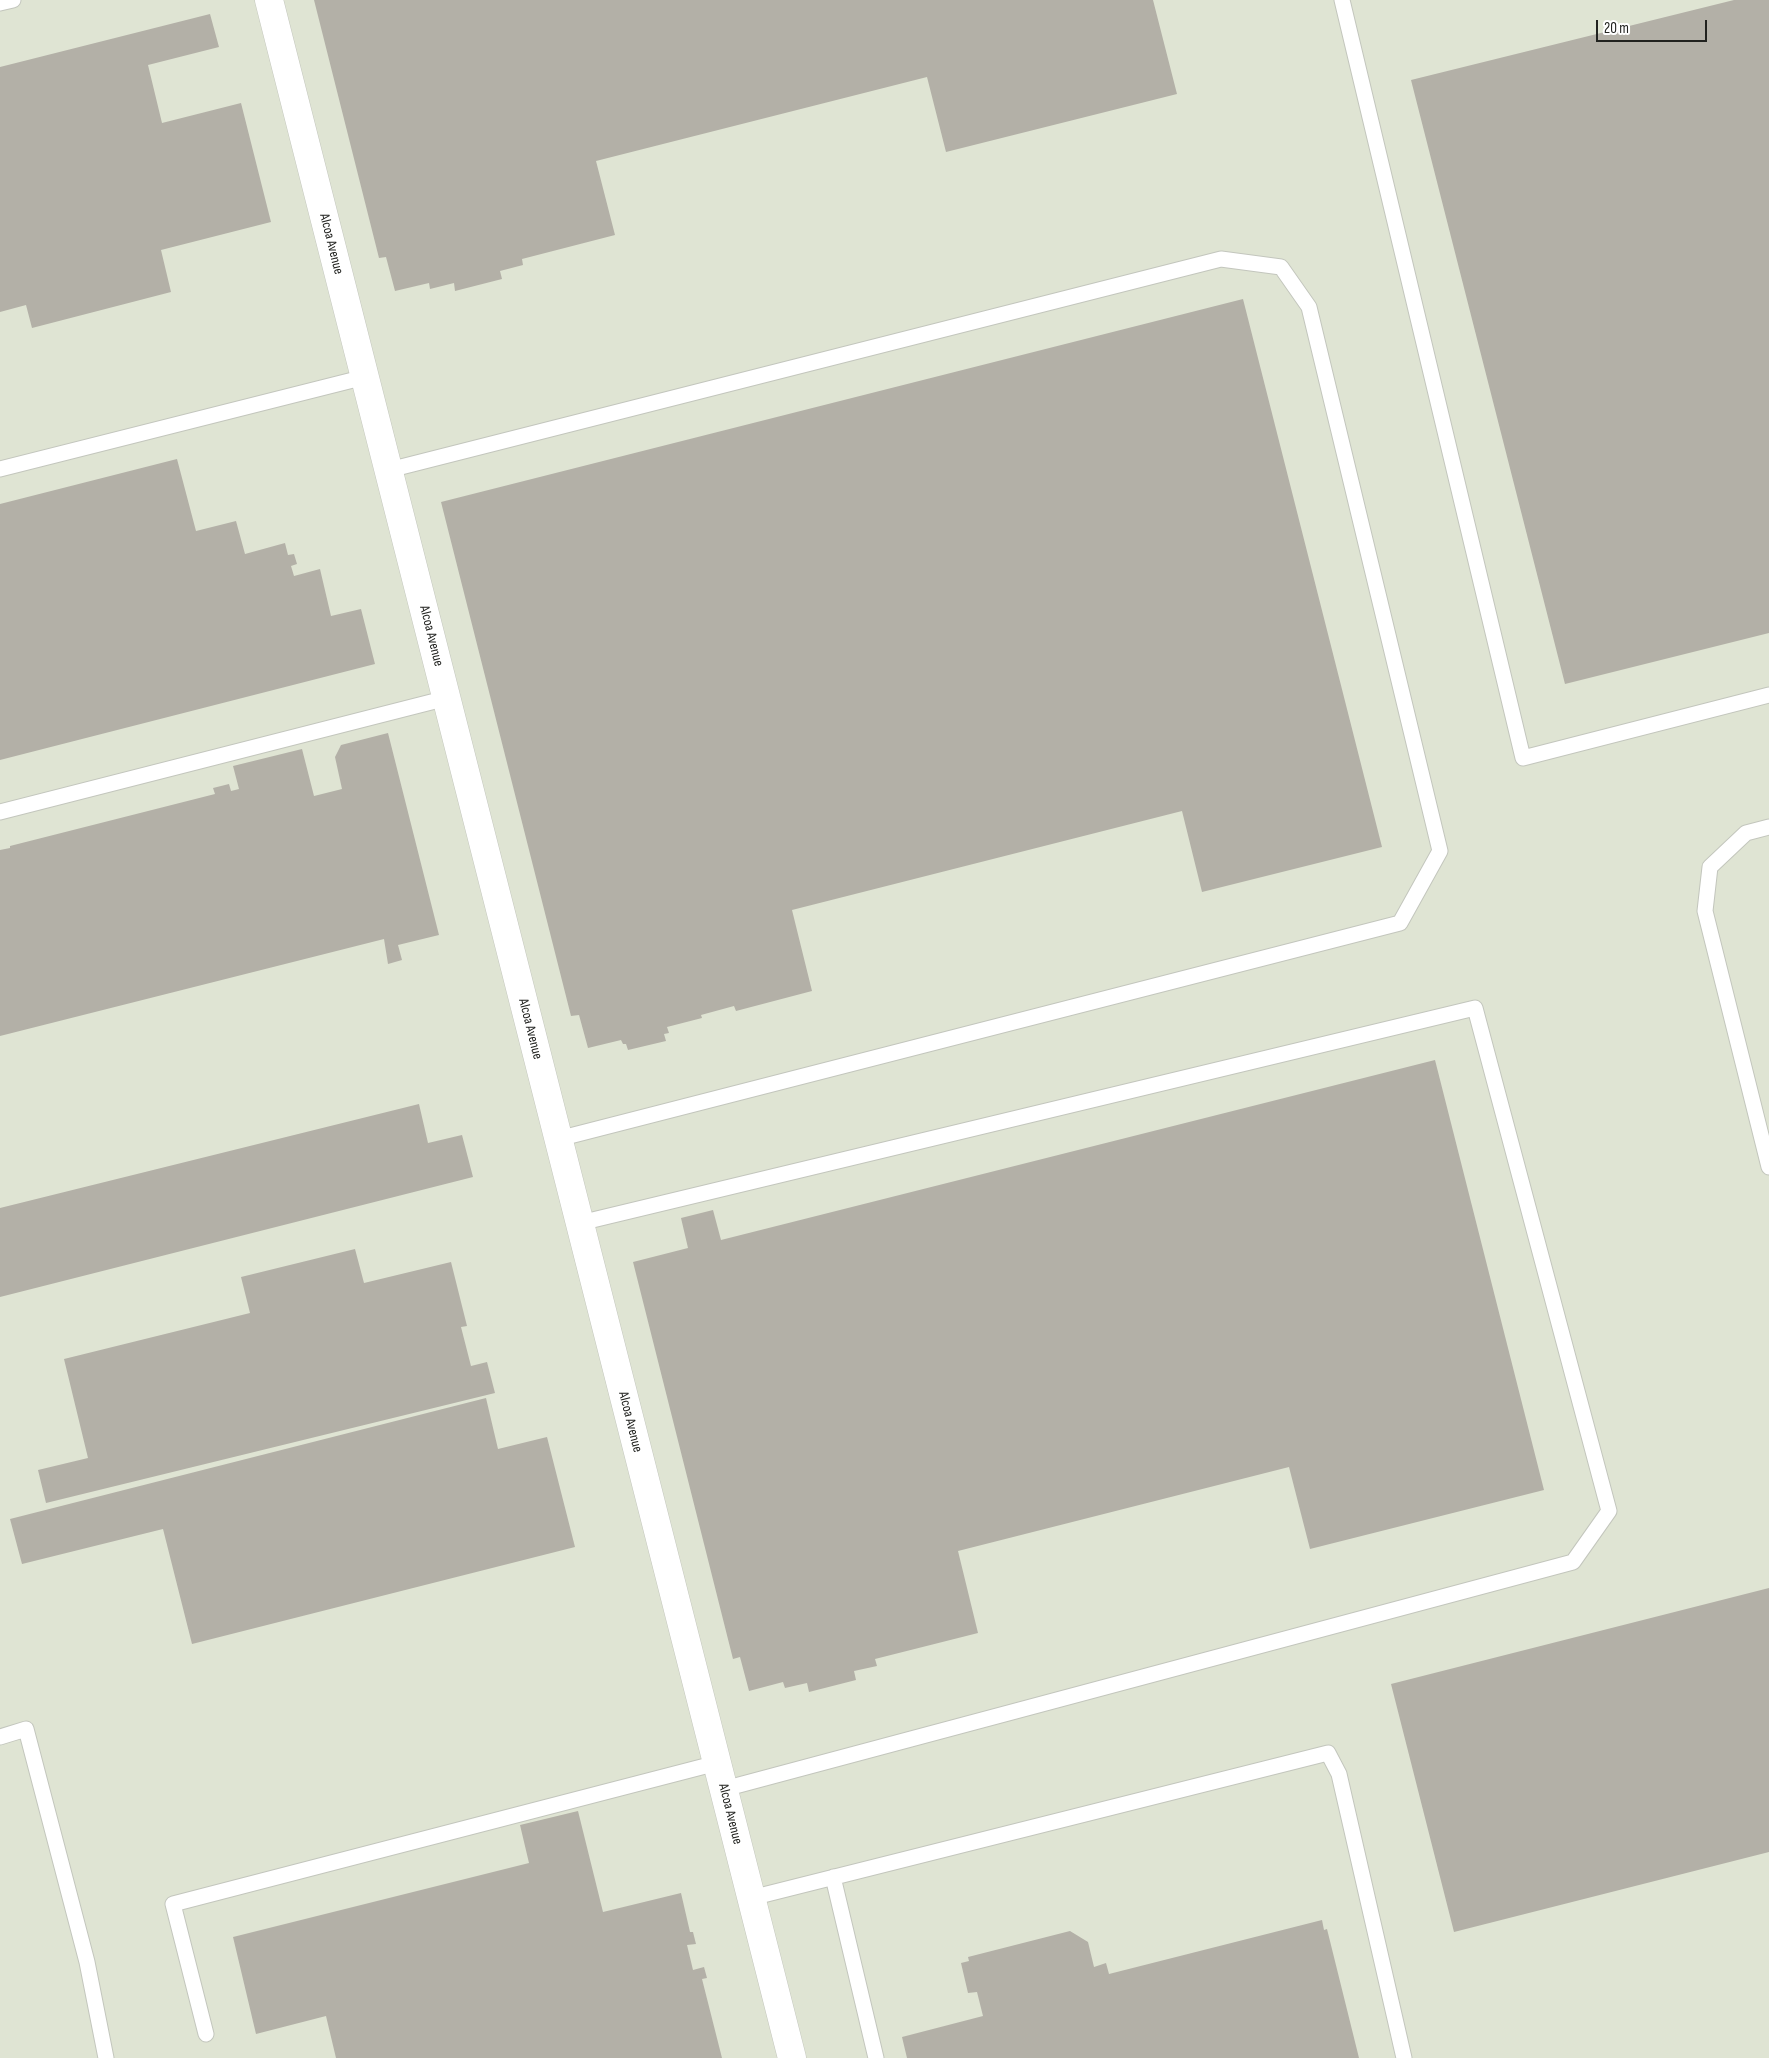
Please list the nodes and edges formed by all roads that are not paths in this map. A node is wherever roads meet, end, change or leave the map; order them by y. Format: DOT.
graph roads {
  1 [pos="13,0"];
  2 [pos="269,0"];
  3 [pos="1342,0"];
  4 [pos="0,3"];
  5 [pos="365,377"];
  6 [pos="0,470"];
  7 [pos="389,470"];
  8 [pos="1769,695"];
  9 [pos="447,698"];
  10 [pos="0,812"];
  11 [pos="1769,827"];
  12 [pos="558,1139"];
  13 [pos="1769,1167"];
  14 [pos="580,1223"];
  15 [pos="0,1737"];
  16 [pos="717,1763"];
  17 [pos="724,1789"];
  18 [pos="833,1877"];
  19 [pos="751,1898"];
  20 [pos="206,2034"];
  21 [pos="106,2058"];
  22 [pos="792,2058"];
  23 [pos="876,2058"];
  24 [pos="1404,2058"];
  1 -- 4 [label="lane"];
  2 -- 5 [label="street, Alcoa Avenue"];
  3 -- 8 [label="lane"];
  5 -- 6 [label="lane"];
  5 -- 7 [label="street, Alcoa Avenue"];
  7 -- 9 [label="street, Alcoa Avenue"];
  7 -- 12 [label="lane"];
  9 -- 10 [label="lane"];
  9 -- 12 [label="street, Alcoa Avenue"];
  11 -- 13 [label="lane"];
  12 -- 14 [label="street, Alcoa Avenue"];
  14 -- 16 [label="street, Alcoa Avenue"];
  14 -- 17 [label="lane"];
  15 -- 21 [label="lane"];
  16 -- 17 [label="street, Alcoa Avenue"];
  16 -- 20 [label="lane"];
  17 -- 19 [label="street, Alcoa Avenue"];
  18 -- 19 [label="lane"];
  18 -- 23 [label="lane"];
  18 -- 24 [label="lane"];
  19 -- 22 [label="street, Alcoa Avenue"];
}
